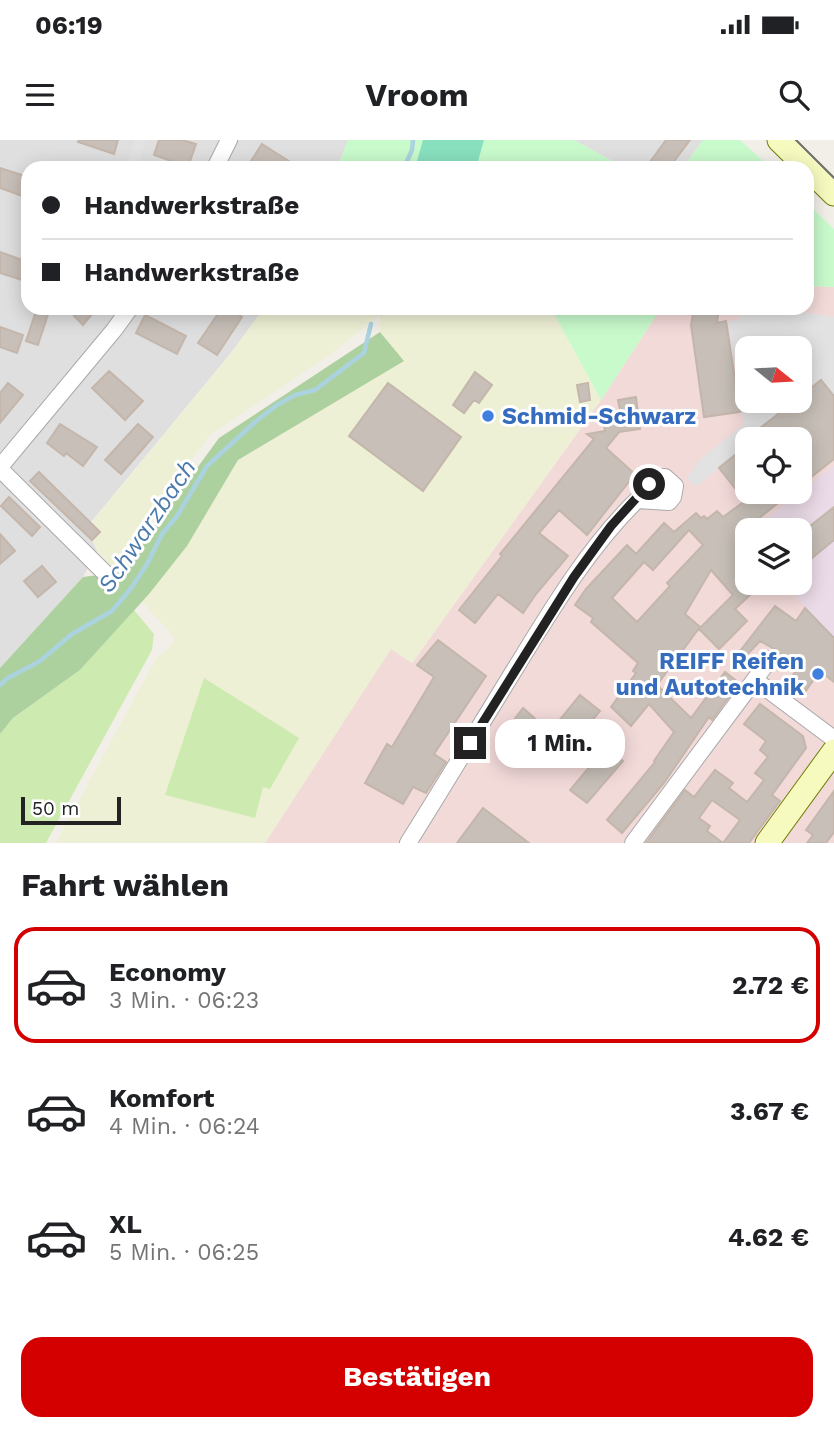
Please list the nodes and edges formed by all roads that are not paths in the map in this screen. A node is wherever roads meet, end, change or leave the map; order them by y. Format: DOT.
graph roads {
  1 [pos="229,140"];
  2 [pos="779,140"];
  3 [pos="218,161"];
  4 [pos="800,161"];
  5 [pos="814,174"];
  6 [pos="834,194"];
  7 [pos="125,315"];
  8 [pos="0,468"];
  9 [pos="637,500"];
  10 [pos="110,578"];
  11 [pos="770,659"];
  12 [pos="755,680"];
  13 [pos="834,739"];
  14 [pos="834,751"];
  15 [pos="408,843"];
  16 [pos="633,843"];
  17 [pos="767,843"];
  1 -- 3 [label="street"];
  2 -- 4 [label="street"];
  5 -- 6 [label="street"];
  7 -- 8 [label="street"];
  8 -- 10 [label="street"];
  9 -- 15 [label="street"];
  11 -- 12 [label="street"];
  12 -- 13 [label="street"];
  12 -- 16 [label="street"];
  14 -- 17 [label="street"];
}
